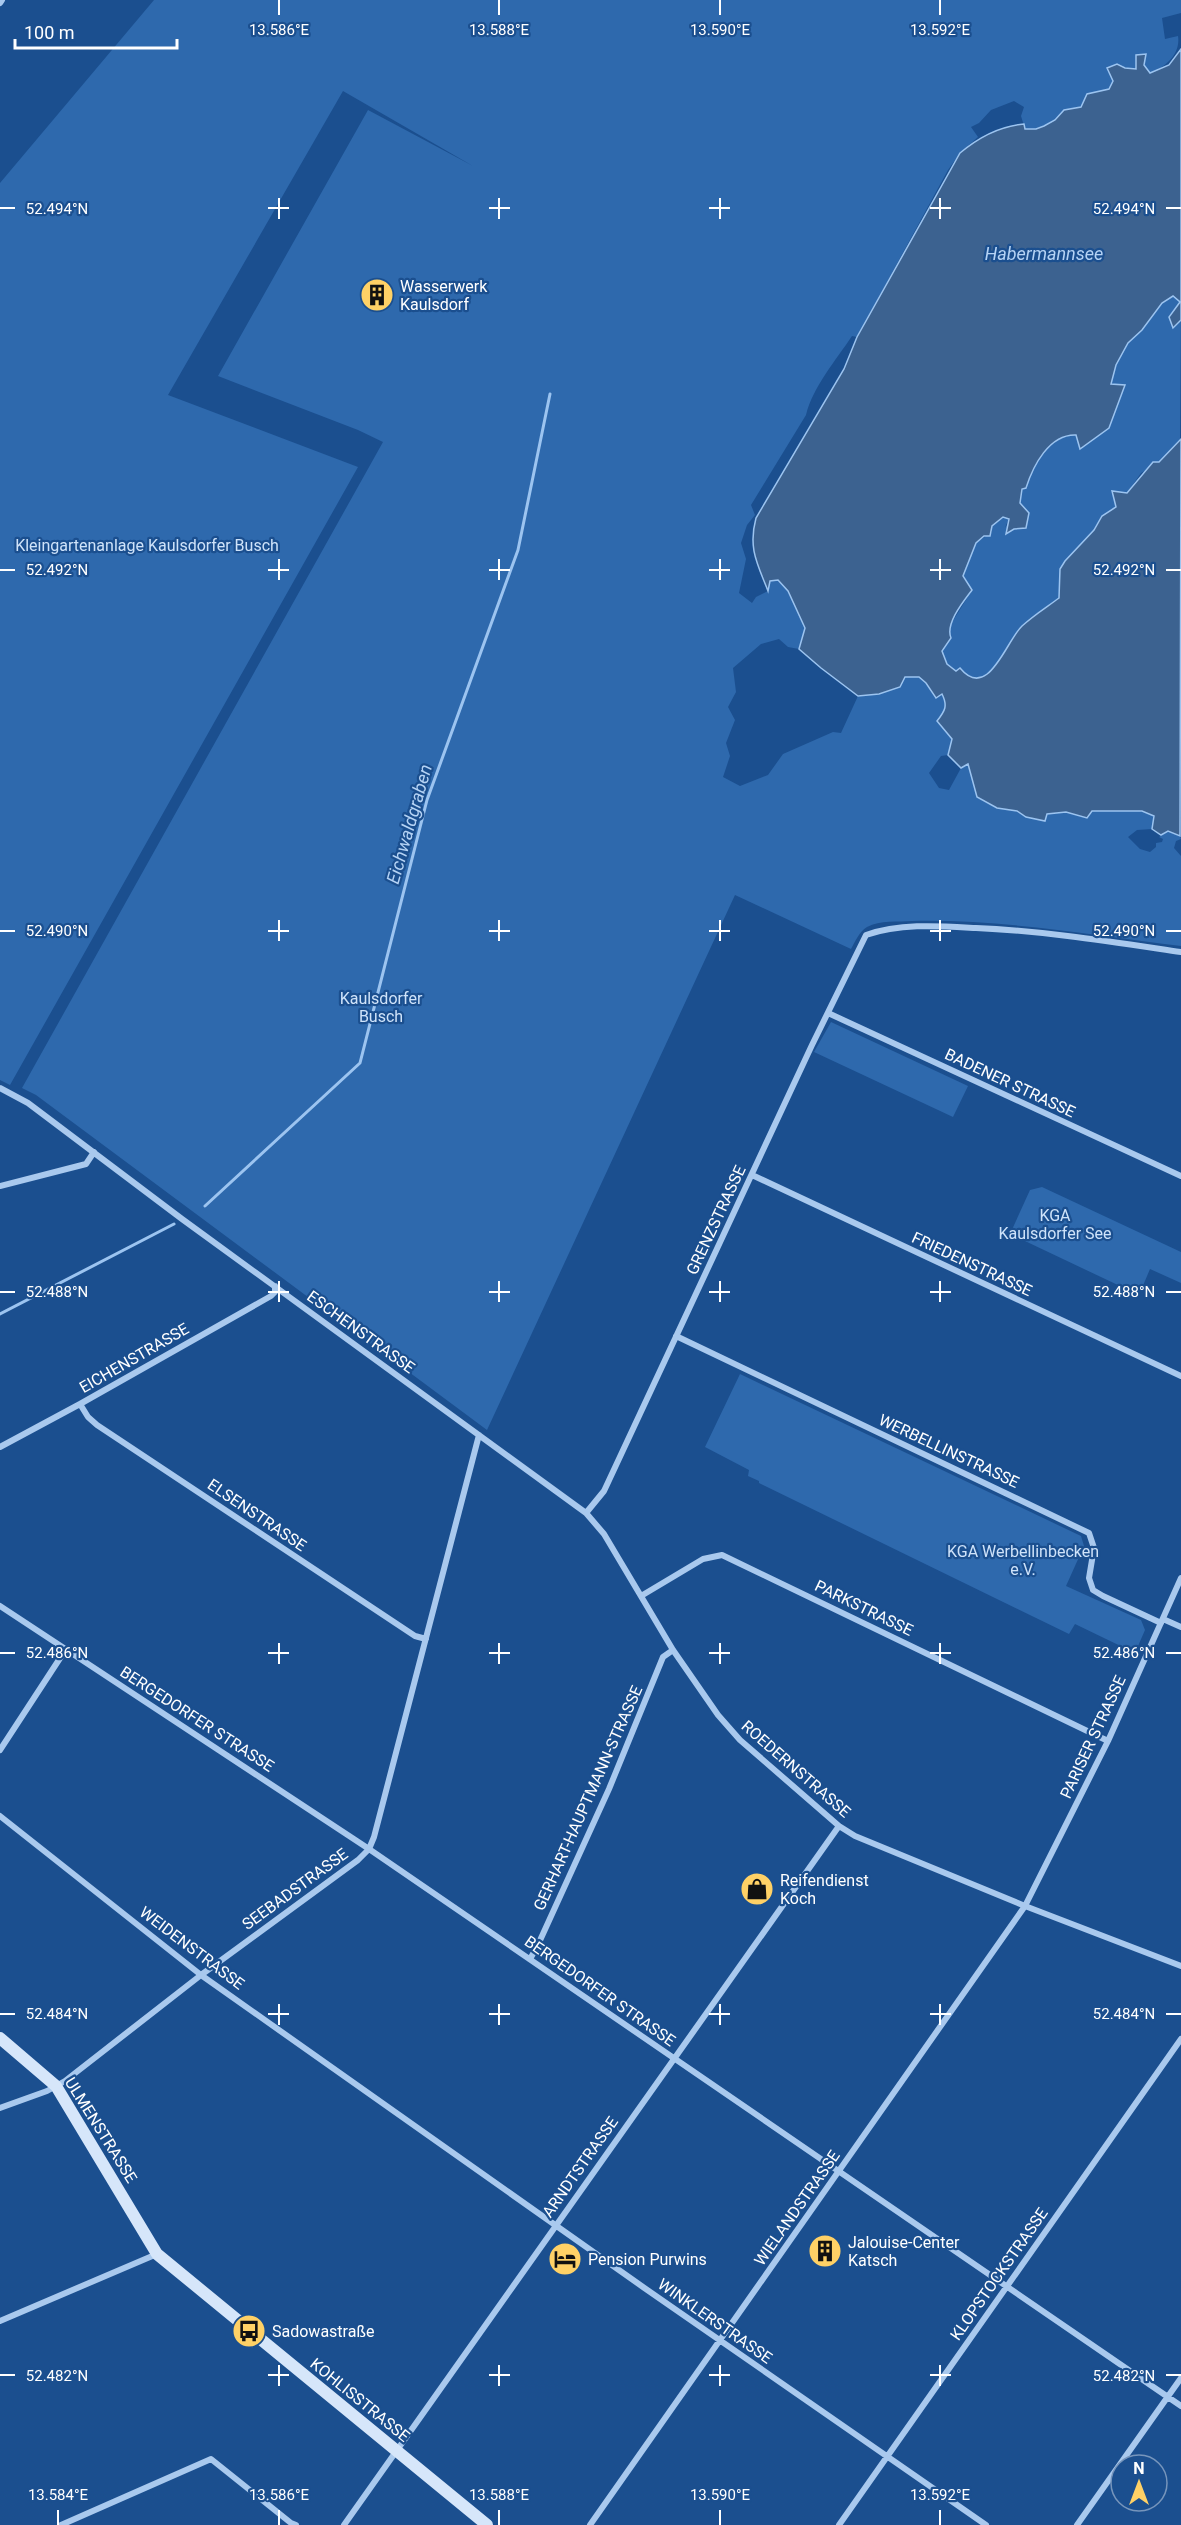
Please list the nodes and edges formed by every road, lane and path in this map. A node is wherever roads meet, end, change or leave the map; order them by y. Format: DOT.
graph roads {
  1 [pos="1181,952"];
  2 [pos="828,1013"];
  3 [pos="0,1088"];
  4 [pos="94,1152"];
  5 [pos="752,1175"];
  6 [pos="1181,1176"];
  7 [pos="0,1186"];
  8 [pos="275,1286"];
  9 [pos="676,1336"];
  10 [pos="1181,1376"];
  11 [pos="80,1404"];
  12 [pos="479,1435"];
  13 [pos="0,1447"];
  14 [pos="586,1513"];
  15 [pos="610,1545"];
  16 [pos="1181,1578"];
  17 [pos="641,1596"];
  18 [pos="0,1606"];
  19 [pos="1162,1621"];
  20 [pos="1181,1627"];
  21 [pos="426,1639"];
  22 [pos="66,1649"];
  23 [pos="673,1650"];
  24 [pos="1108,1741"];
  25 [pos="0,1750"];
  26 [pos="0,1816"];
  27 [pos="839,1826"];
  28 [pos="369,1849"];
  29 [pos="1025,1906"];
  30 [pos="530,1959"];
  31 [pos="1181,1966"];
  32 [pos="201,1975"];
  33 [pos="0,2038"];
  34 [pos="1181,2039"];
  35 [pos="673,2058"];
  36 [pos="56,2086"];
  37 [pos="372,2094"];
  38 [pos="0,2108"];
  39 [pos="840,2171"];
  40 [pos="556,2224"];
  41 [pos="157,2254"];
  42 [pos="1006,2287"];
  43 [pos="0,2321"];
  44 [pos="720,2340"];
  45 [pos="1181,2378"];
  46 [pos="1168,2397"];
  47 [pos="1181,2406"];
  48 [pos="396,2451"];
  49 [pos="888,2456"];
  50 [pos="61,2525"];
  51 [pos="296,2525"];
  52 [pos="344,2525"];
  53 [pos="487,2525"];
  54 [pos="590,2525"];
  55 [pos="839,2525"];
  56 [pos="986,2525"];
  57 [pos="1077,2525"];
  1 -- 2 [label="street, GRENZSTRASSE"];
  2 -- 5 [label="street, GRENZSTRASSE"];
  2 -- 6 [label="street, BADENER STRASSE"];
  3 -- 4 [label="street, ESCHENSTRASSE"];
  4 -- 7 [label="street"];
  4 -- 8 [label="street, ESCHENSTRASSE"];
  5 -- 9 [label="street, GRENZSTRASSE"];
  5 -- 10 [label="street, FRIEDENSTRASSE"];
  8 -- 11 [label="street, EICHENSTRASSE"];
  8 -- 12 [label="street, ESCHENSTRASSE"];
  9 -- 14 [label="street, GRENZSTRASSE"];
  9 -- 19 [label="street, WERBELLINSTRASSE"];
  11 -- 13 [label="street, EICHENSTRASSE"];
  11 -- 21 [label="street, ELSENSTRASSE"];
  12 -- 14 [label="street, ESCHENSTRASSE"];
  12 -- 21 [label="street, SEEBADSTRASSE"];
  14 -- 15 [label="street, ESCHENSTRASSE"];
  15 -- 17 [label="street, ROEDERNSTRASSE"];
  16 -- 19 [label="street, PARISER STRASSE"];
  17 -- 23 [label="street, ROEDERNSTRASSE"];
  17 -- 24 [label="street, PARKSTRASSE"];
  18 -- 22 [label="street, BERGEDORFER STRASSE"];
  19 -- 20 [label="street, WERBELLINSTRASSE"];
  19 -- 24 [label="street, PARISER STRASSE"];
  21 -- 28 [label="street, SEEBADSTRASSE"];
  22 -- 25 [label="street"];
  22 -- 28 [label="street, BERGEDORFER STRASSE"];
  23 -- 27 [label="street, ROEDERNSTRASSE"];
  23 -- 30 [label="street, GERHART-HAUPTMANN-STRASSE"];
  24 -- 29 [label="street, PARISER STRASSE"];
  26 -- 32 [label="street, WEIDENSTRASSE"];
  27 -- 29 [label="street, ROEDERNSTRASSE"];
  27 -- 35 [label="street, ARNDTSTRASSE"];
  28 -- 30 [label="street, BERGEDORFER STRASSE"];
  28 -- 32 [label="street, SEEBADSTRASSE"];
  29 -- 31 [label="street, ROEDERNSTRASSE"];
  29 -- 39 [label="street, WIELANDSTRASSE"];
  30 -- 35 [label="street, BERGEDORFER STRASSE"];
  32 -- 36 [label="street, SEEBADSTRASSE"];
  32 -- 37 [label="street, WEIDENSTRASSE"];
  33 -- 36 [label="street, ULMENSTRASSE"];
  34 -- 42 [label="street, KLOPSTOCKSTRASSE"];
  35 -- 39 [label="street, BERGEDORFER STRASSE"];
  35 -- 40 [label="street, ARNDTSTRASSE"];
  36 -- 38 [label="street, SEEBADSTRASSE"];
  36 -- 41 [label="street, ULMENSTRASSE"];
  37 -- 40 [label="street, WINKLERSTRASSE"];
  39 -- 42 [label="street, BERGEDORFER STRASSE"];
  39 -- 44 [label="street, WIELANDSTRASSE"];
  40 -- 44 [label="street, WINKLERSTRASSE"];
  40 -- 48 [label="street, ARNDTSTRASSE"];
  41 -- 43 [label="street"];
  41 -- 48 [label="street, KOHLISSTRASSE"];
  42 -- 46 [label="street, BERGEDORFER STRASSE"];
  42 -- 49 [label="street, KLOPSTOCKSTRASSE"];
  44 -- 49 [label="street, WINKLERSTRASSE"];
  44 -- 54 [label="street, WIELANDSTRASSE"];
  45 -- 46 [label="street"];
  46 -- 47 [label="street, BERGEDORFER STRASSE"];
  46 -- 57 [label="street"];
  48 -- 52 [label="street, ARNDTSTRASSE"];
  48 -- 53 [label="street, KOHLISSTRASSE"];
  49 -- 55 [label="street, KLOPSTOCKSTRASSE"];
  49 -- 56 [label="street, WINKLERSTRASSE"];
  50 -- 51 [label="street"];
}
